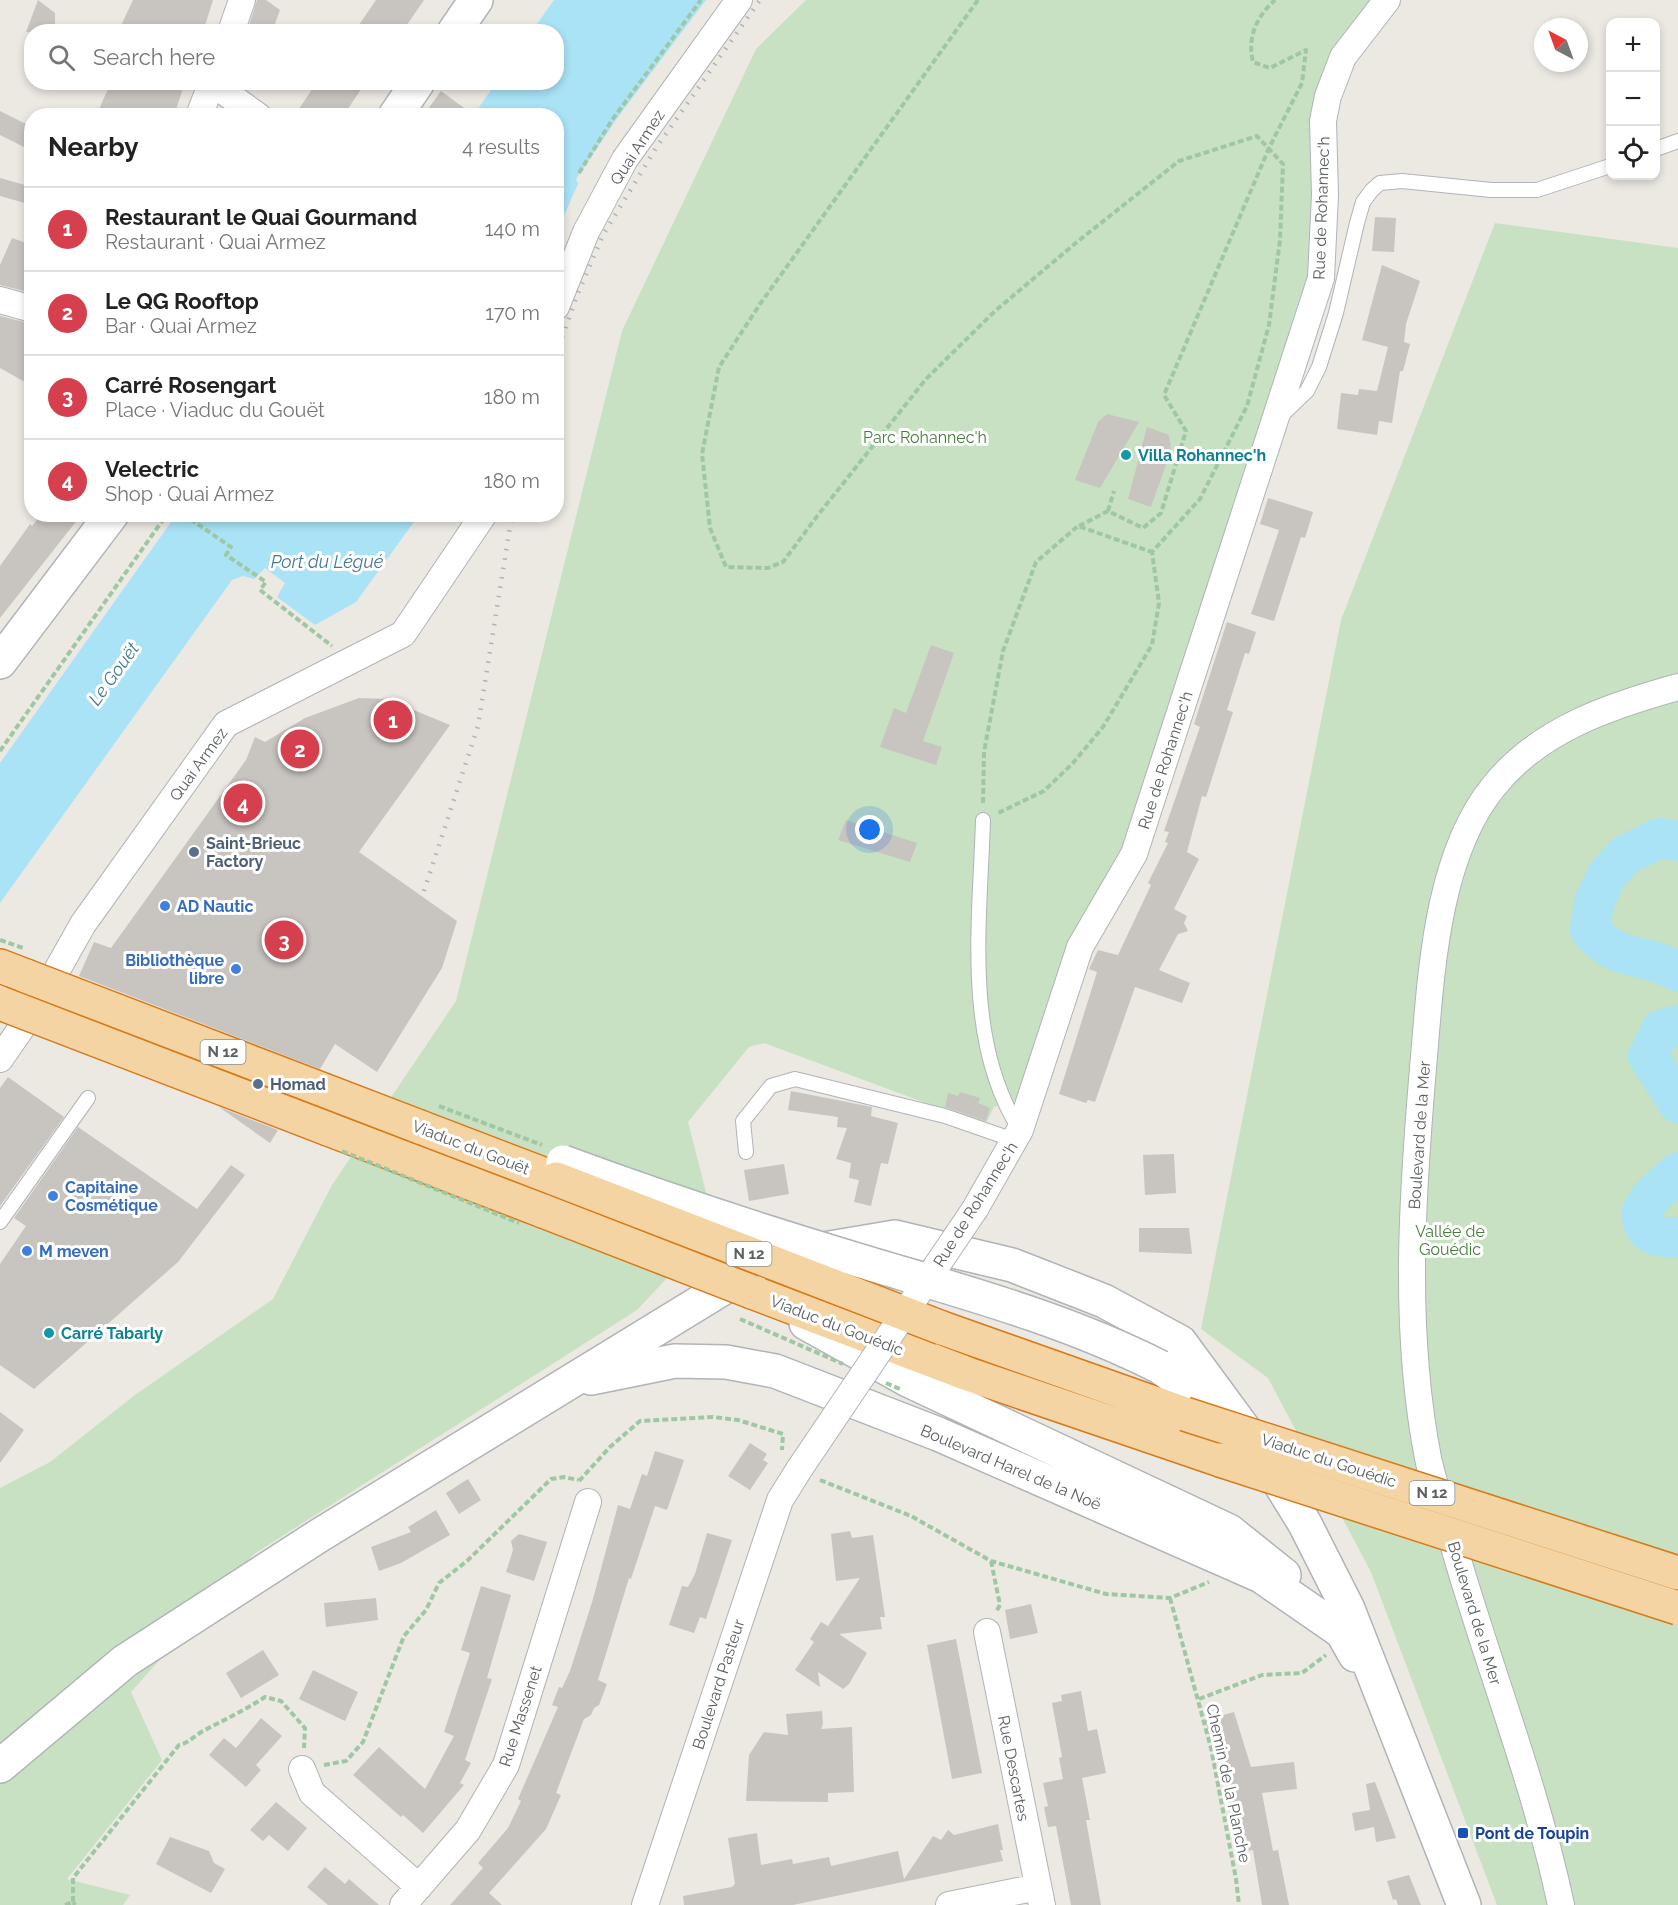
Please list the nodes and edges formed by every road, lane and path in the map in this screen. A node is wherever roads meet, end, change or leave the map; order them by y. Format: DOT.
graph roads {
  1 [pos="242,0"];
  2 [pos="701,0"];
  3 [pos="739,0"];
  4 [pos="978,0"];
  5 [pos="1275,0"];
  6 [pos="1387,0"];
  7 [pos="474,1"];
  8 [pos="234,24"];
  9 [pos="459,24"];
  10 [pos="209,90"];
  11 [pos="222,90"];
  12 [pos="412,90"];
  13 [pos="202,108"];
  14 [pos="247,108"];
  15 [pos="400,108"];
  16 [pos="1678,141"];
  17 [pos="1269,148"];
  18 [pos="1660,148"];
  19 [pos="1606,168"];
  20 [pos="579,173"];
  21 [pos="564,287"];
  22 [pos="0,300"];
  23 [pos="24,307"];
  24 [pos="1274,422"];
  25 [pos="1114,491"];
  26 [pos="1108,511"];
  27 [pos="106,522"];
  28 [pos="161,522"];
  29 [pos="195,522"];
  30 [pos="479,522"];
  31 [pos="1078,526"];
  32 [pos="1152,552"];
  33 [pos="351,661"];
  34 [pos="0,662"];
  35 [pos="1678,687"];
  36 [pos="0,751"];
  37 [pos="982,820"];
  38 [pos="0,966"];
  39 [pos="0,1003"];
  40 [pos="0,1059"];
  41 [pos="88,1098"];
  42 [pos="420,1127"];
  43 [pos="1017,1135"];
  44 [pos="746,1152"];
  45 [pos="0,1222"];
  46 [pos="752,1292"];
  47 [pos="911,1380"];
  48 [pos="570,1382"];
  49 [pos="1185,1414"];
  50 [pos="797,1474"];
  51 [pos="584,1491"];
  52 [pos="991,1561"];
  53 [pos="1678,1573"];
  54 [pos="1215,1576"];
  55 [pos="1170,1598"];
  56 [pos="1678,1608"];
  57 [pos="987,1632"];
  58 [pos="1338,1638"];
  59 [pos="1199,1699"];
  60 [pos="346,1761"];
  61 [pos="0,1766"];
  62 [pos="302,1769"];
  63 [pos="411,1896"];
  64 [pos="1040,1896"];
  65 [pos="74,1903"];
  66 [pos="65,1905"];
  67 [pos="645,1905"];
  68 [pos="949,1905"];
  69 [pos="1239,1905"];
  70 [pos="1464,1905"];
  71 [pos="1562,1905"];
  1 -- 8 [label="street"];
  2 -- 20 [label="path"];
  3 -- 21 [label="street, Quai Armez"];
  4 -- 17 [label="path"];
  5 -- 17 [label="path"];
  6 -- 24 [label="street, Rue de Rohannec'h"];
  7 -- 9 [label="main road"];
  10 -- 13 [label="street"];
  11 -- 14 [label="street"];
  12 -- 15 [label="main road"];
  16 -- 18 [label="lane"];
  17 -- 26 [label="path"];
  17 -- 32 [label="path"];
  19 -- 24 [label="lane"];
  22 -- 23 [label="street"];
  24 -- 43 [label="street, Rue de Rohannec'h"];
  25 -- 26 [label="path"];
  26 -- 31 [label="path"];
  27 -- 34 [label="main road"];
  28 -- 36 [label="path"];
  29 -- 33 [label="path"];
  30 -- 33 [label="street, Quai Armez"];
  31 -- 32 [label="path"];
  31 -- 37 [label="path"];
  32 -- 37 [label="path"];
  33 -- 40 [label="street, Quai Armez"];
  35 -- 71 [label="street, Boulevard de la Mer"];
  37 -- 43 [label="lane"];
  38 -- 42 [label="highway, Viaduc du Gouët / N 12, bridge"];
  39 -- 46 [label="highway, Viaduc du Gouët / N 12, bridge"];
  41 -- 45 [label="lane"];
  42 -- 49 [label="highway, Viaduc du Gouët / N 12, bridge"];
  42 -- 58 [label="main road, bridge"];
  43 -- 44 [label="lane"];
  43 -- 50 [label="street, Rue de Rohannec'h, bridge"];
  46 -- 47 [label="highway, Viaduc du Gouédic / N 12"];
  47 -- 56 [label="highway, Viaduc du Gouédic / N 12, bridge"];
  47 -- 58 [label="main road"];
  48 -- 58 [label="main road, Boulevard Harel de la Noë"];
  48 -- 58 [label="main road"];
  48 -- 61 [label="main road"];
  49 -- 53 [label="highway, Viaduc du Gouédic / N 12, bridge"];
  50 -- 51 [label="path"];
  50 -- 52 [label="path"];
  50 -- 67 [label="street, Boulevard Pasteur"];
  51 -- 60 [label="path"];
  51 -- 63 [label="street, Rue Massenet"];
  52 -- 55 [label="path"];
  52 -- 57 [label="path"];
  54 -- 55 [label="path"];
  55 -- 59 [label="path"];
  57 -- 64 [label="street, Rue Descartes"];
  58 -- 59 [label="path, Chemin de la Planche"];
  58 -- 70 [label="main road"];
  59 -- 69 [label="path, Chemin de la Planche"];
  62 -- 63 [label="street"];
  62 -- 65 [label="path"];
  64 -- 68 [label="street"];
  65 -- 66 [label="path"];
}
